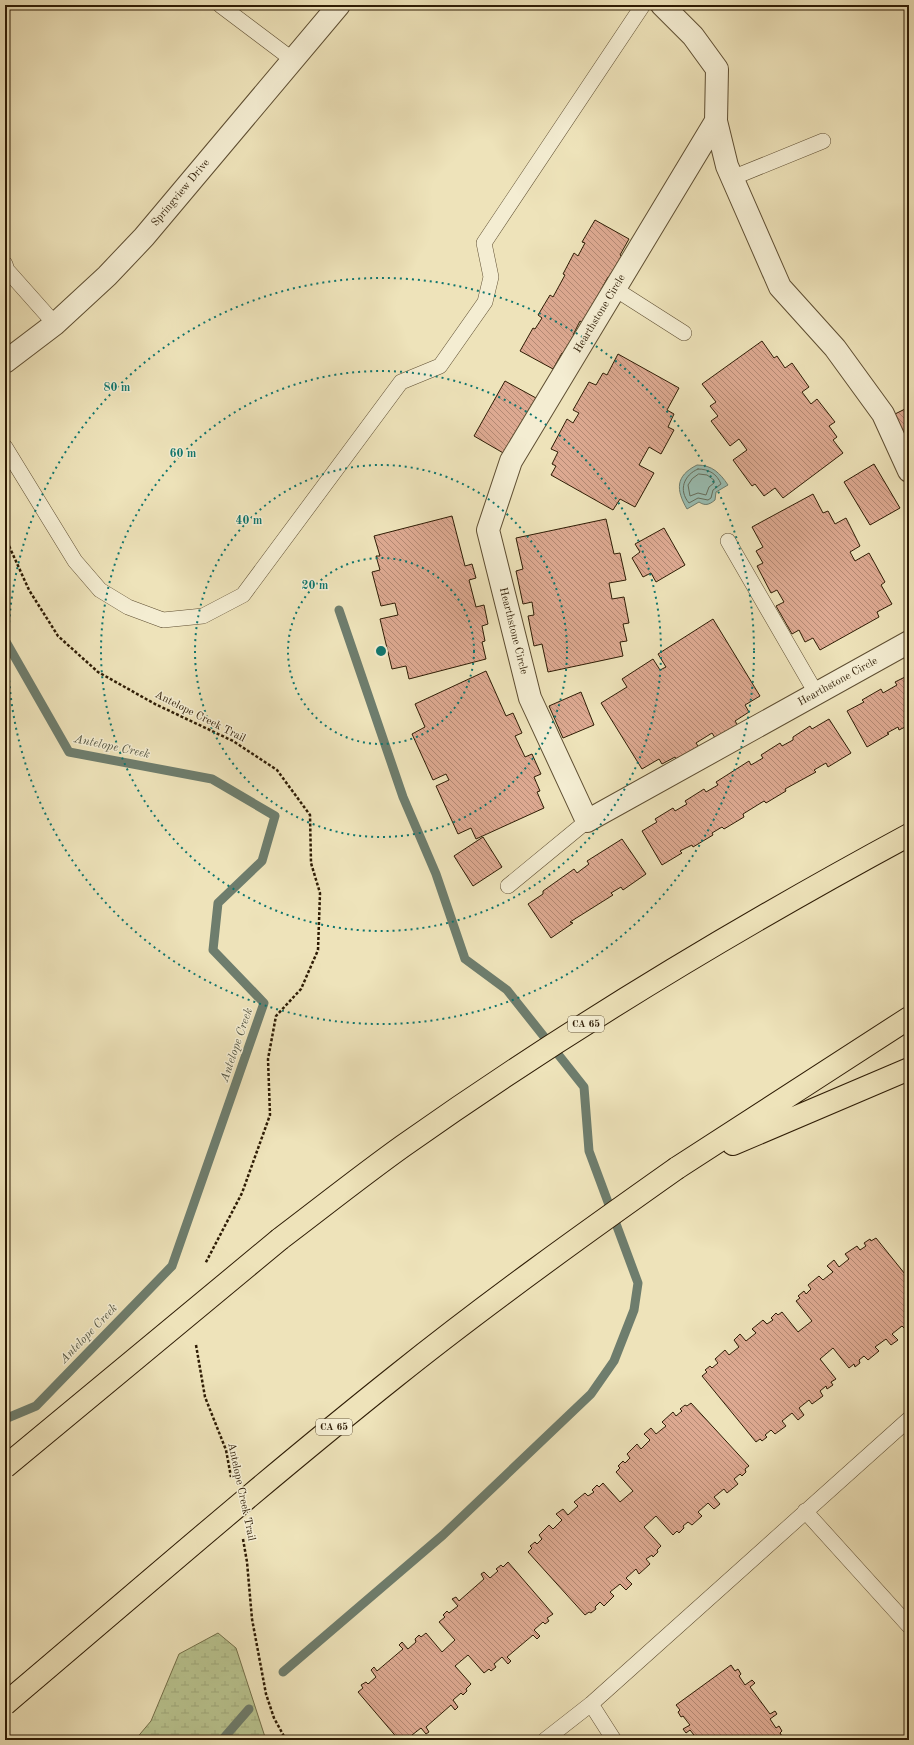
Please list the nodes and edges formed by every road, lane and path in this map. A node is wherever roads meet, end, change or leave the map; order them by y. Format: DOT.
graph roads {
  1 [pos="220,5"];
  2 [pos="339,5"];
  3 [pos="643,5"];
  4 [pos="662,5"];
  5 [pos="293,60"];
  6 [pos="716,121"];
  7 [pos="823,141"];
  8 [pos="732,178"];
  9 [pos="5,264"];
  10 [pos="615,289"];
  11 [pos="55,324"];
  12 [pos="684,333"];
  13 [pos="5,362"];
  14 [pos="5,447"];
  15 [pos="909,471"];
  16 [pos="5,537"];
  17 [pos="728,541"];
  18 [pos="909,642"];
  19 [pos="816,693"];
  20 [pos="587,821"];
  21 [pos="909,836"];
  22 [pos="508,886"];
  23 [pos="909,1018"];
  24 [pos="909,1069"];
  25 [pos="677,1168"];
  26 [pos="205,1265"];
  27 [pos="196,1343"];
  28 [pos="909,1419"];
  29 [pos="5,1467"];
  30 [pos="232,1480"];
  31 [pos="805,1511"];
  32 [pos="242,1532"];
  33 [pos="909,1626"];
  34 [pos="5,1704"];
  35 [pos="591,1704"];
  36 [pos="286,1740"];
  37 [pos="545,1740"];
  38 [pos="614,1740"];
  1 -- 5 [label="lane"];
  2 -- 5 [label="street, Springview Drive"];
  3 -- 14 [label="lane"];
  4 -- 6 [label="street, Hearthstone Circle"];
  5 -- 11 [label="street, Springview Drive"];
  6 -- 8 [label="street, Hearthstone Circle"];
  6 -- 10 [label="street, Hearthstone Circle"];
  7 -- 8 [label="lane"];
  8 -- 15 [label="street, Hearthstone Circle"];
  9 -- 11 [label="lane"];
  10 -- 12 [label="lane"];
  10 -- 20 [label="street, Hearthstone Circle"];
  11 -- 13 [label="street, Springview Drive"];
  16 -- 26 [label="path, Antelope Creek Trail"];
  17 -- 19 [label="lane"];
  18 -- 19 [label="street, Hearthstone Circle"];
  19 -- 20 [label="street, Hearthstone Circle"];
  20 -- 22 [label="lane"];
  21 -- 29 [label="highway, CA 65, bridge"];
  23 -- 25 [label="highway"];
  24 -- 25 [label="highway"];
  25 -- 34 [label="highway, CA 65, bridge"];
  27 -- 30 [label="path, Antelope Creek Trail"];
  28 -- 31 [label="lane"];
  31 -- 33 [label="lane"];
  31 -- 35 [label="lane"];
  32 -- 36 [label="path, Antelope Creek Trail"];
  35 -- 37 [label="lane"];
  35 -- 38 [label="lane"];
}
